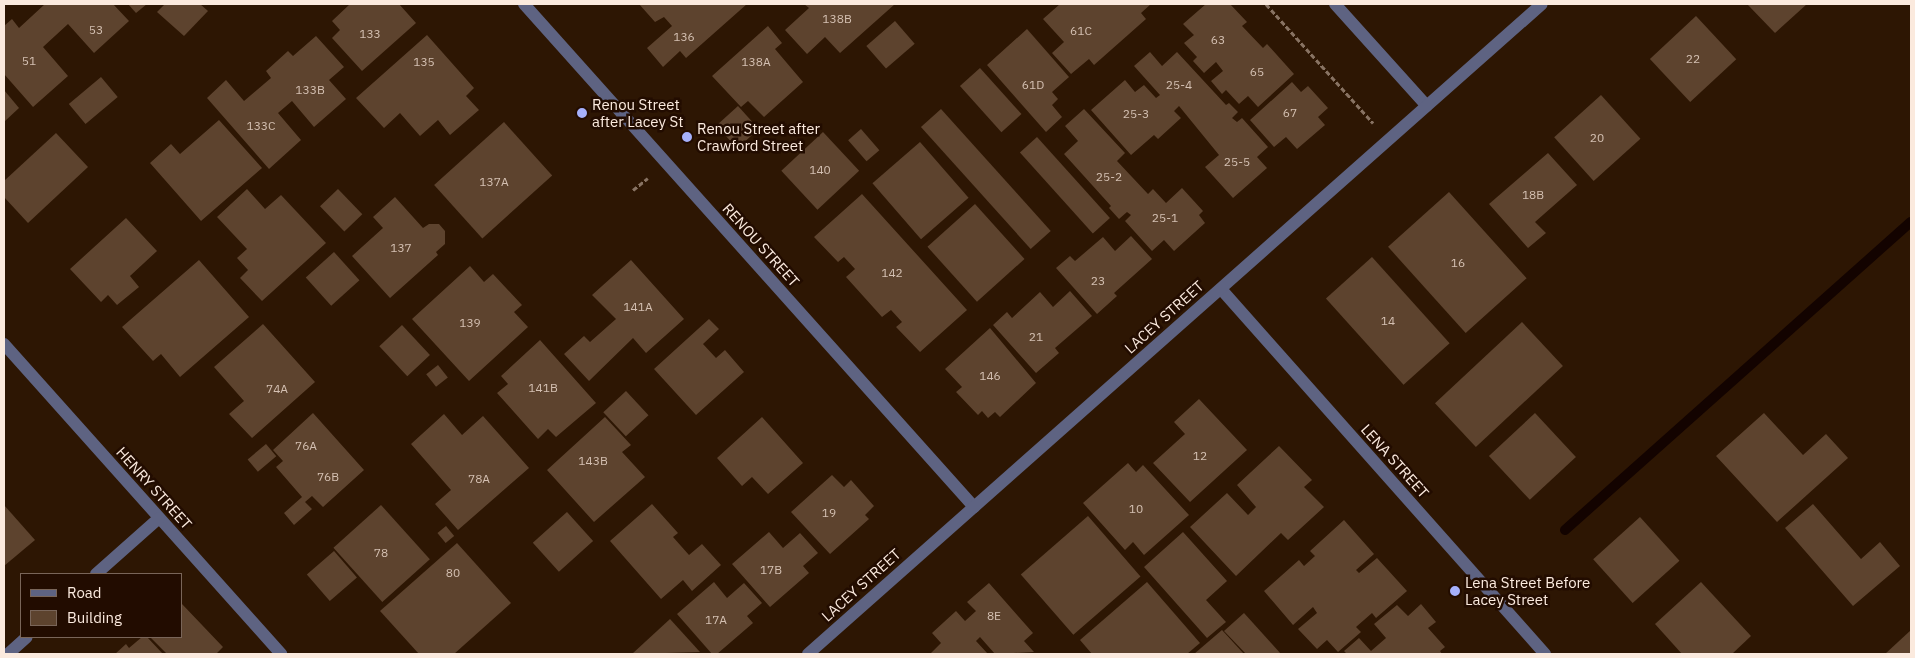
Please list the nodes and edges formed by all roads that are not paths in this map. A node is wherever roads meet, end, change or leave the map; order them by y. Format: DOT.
graph roads {
  1 [pos="524,4"];
  2 [pos="1335,4"];
  3 [pos="1542,4"];
  4 [pos="1427,106"];
  5 [pos="1220,290"];
  6 [pos="4,344"];
  7 [pos="974,507"];
  8 [pos="159,518"];
  9 [pos="97,573"];
  10 [pos="26,638"];
  11 [pos="8,654"];
  12 [pos="281,654"];
  13 [pos="808,654"];
  14 [pos="1545,654"];
  1 -- 7 [label="street, RENOU STREET"];
  2 -- 4 [label="street"];
  3 -- 4 [label="street, LACEY STREET"];
  4 -- 5 [label="street, LACEY STREET"];
  5 -- 7 [label="street, LACEY STREET"];
  5 -- 14 [label="street, LENA STREET"];
  6 -- 8 [label="street, HENRY STREET"];
  7 -- 13 [label="street, LACEY STREET"];
  8 -- 9 [label="street"];
  8 -- 12 [label="street, HENRY STREET"];
  10 -- 11 [label="street"];
}
